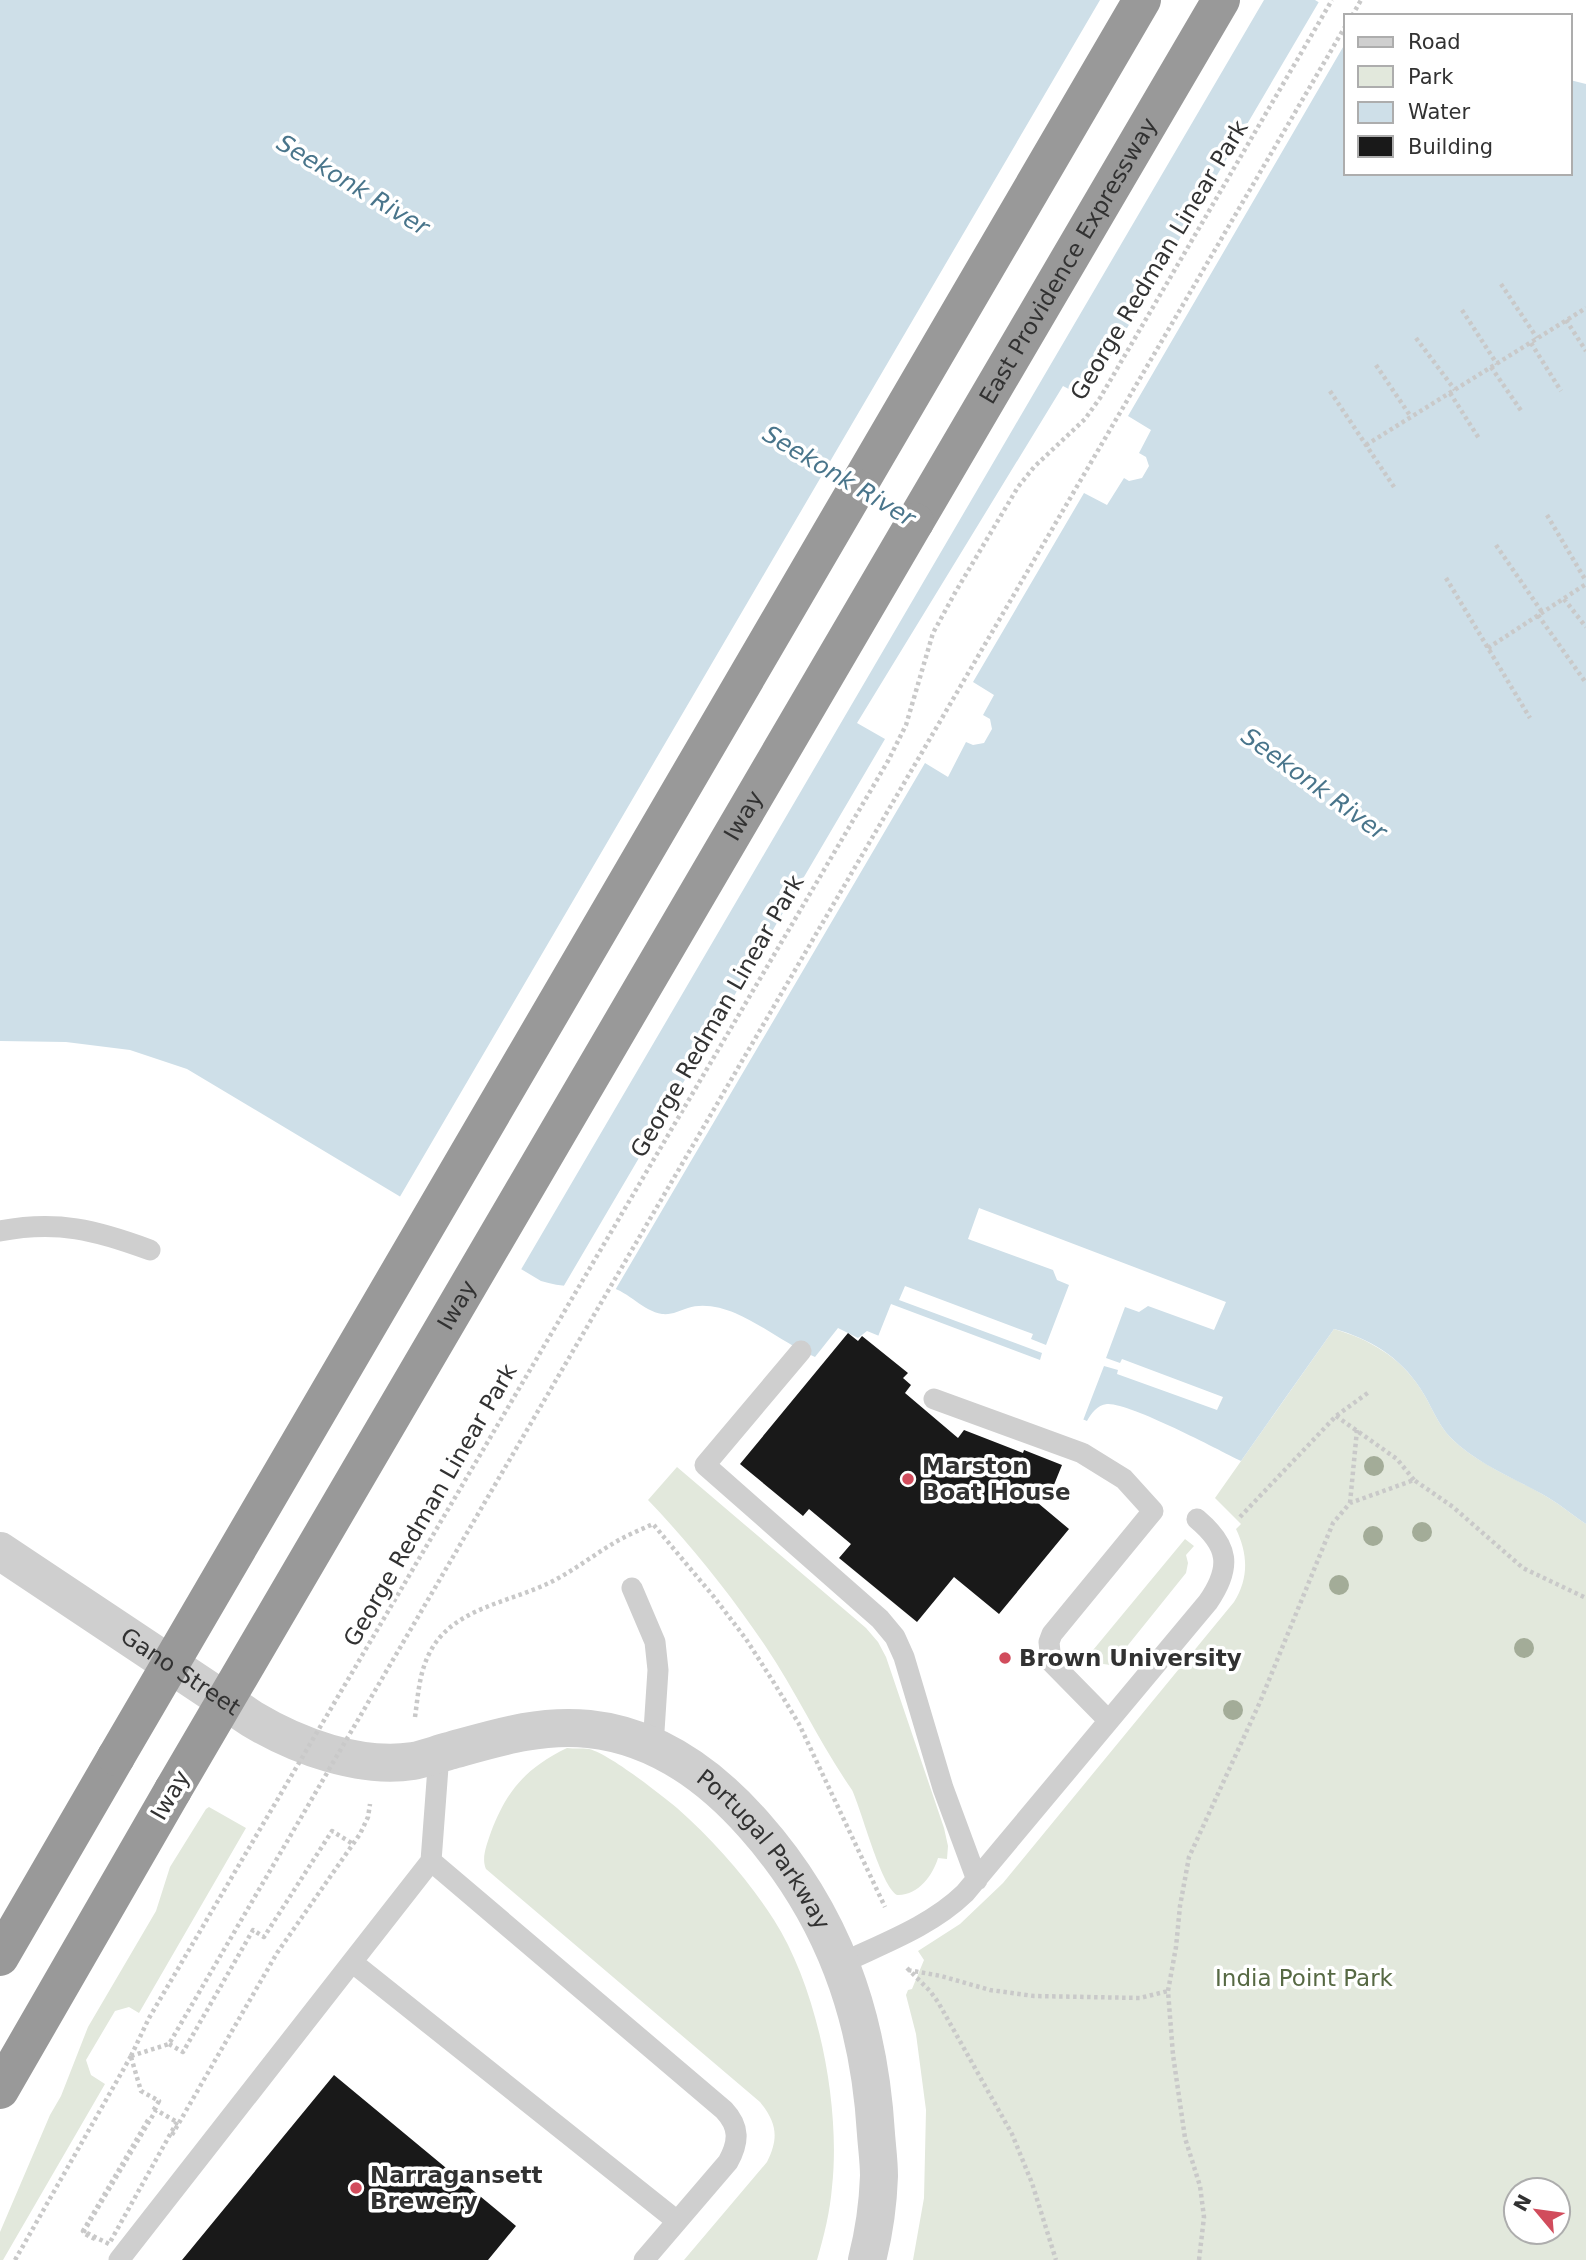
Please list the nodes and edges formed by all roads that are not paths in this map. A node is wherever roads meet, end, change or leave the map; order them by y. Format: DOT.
graph roads {
  1 [pos="1142,0"];
  2 [pos="1220,0"];
  3 [pos="915,522"];
  4 [pos="0,1231"];
  5 [pos="150,1250"];
  6 [pos="801,1351"];
  7 [pos="934,1399"];
  8 [pos="1197,1519"];
  9 [pos="0,1550"];
  10 [pos="632,1588"];
  11 [pos="1108,1720"];
  12 [pos="653,1746"];
  13 [pos="439,1754"];
  14 [pos="373,1778"];
  15 [pos="431,1861"];
  16 [pos="977,1880"];
  17 [pos="0,1957"];
  18 [pos="352,1962"];
  19 [pos="842,1963"];
  20 [pos="0,2090"];
  21 [pos="677,2221"];
  22 [pos="119,2260"];
  23 [pos="644,2260"];
  24 [pos="867,2260"];
  1 -- 17 [label="highway, bridge"];
  2 -- 3 [label="highway, East Providence Expressway"];
  3 -- 20 [label="highway, Iway, bridge"];
  4 -- 5 [label="lane"];
  6 -- 16 [label="lane"];
  7 -- 11 [label="lane"];
  8 -- 11 [label="lane"];
  9 -- 14 [label="street, Gano Street"];
  10 -- 12 [label="lane"];
  11 -- 16 [label="lane"];
  12 -- 13 [label="street, Portugal Parkway"];
  12 -- 19 [label="street, Portugal Parkway"];
  13 -- 14 [label="street, Portugal Parkway"];
  13 -- 15 [label="lane"];
  15 -- 18 [label="lane"];
  15 -- 21 [label="lane"];
  16 -- 19 [label="lane"];
  18 -- 21 [label="lane"];
  18 -- 22 [label="lane"];
  19 -- 24 [label="street, Portugal Parkway"];
  21 -- 23 [label="lane"];
}
